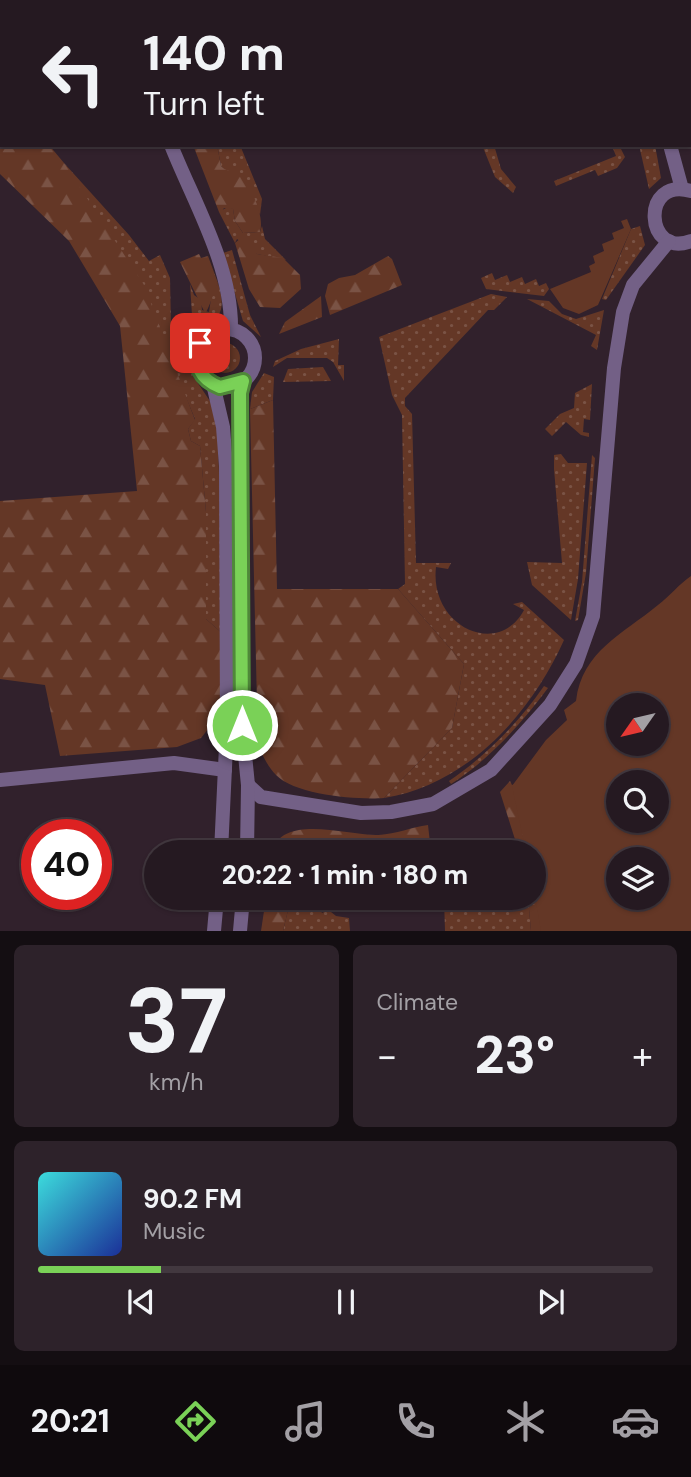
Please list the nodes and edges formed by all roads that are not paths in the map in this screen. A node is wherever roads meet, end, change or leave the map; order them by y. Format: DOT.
graph roads {
  1 [pos="172,147"];
  2 [pos="671,147"];
  3 [pos="687,190"];
  4 [pos="669,241"];
  5 [pos="691,242"];
  6 [pos="231,329"];
  7 [pos="243,381"];
  8 [pos="213,384"];
  9 [pos="225,770"];
  10 [pos="0,779"];
  11 [pos="248,785"];
  12 [pos="222,840"];
  13 [pos="247,840"];
  14 [pos="216,910"];
  15 [pos="242,910"];
  16 [pos="214,931"];
  17 [pos="240,931"];
  1 -- 6 [label="street"];
  2 -- 3 [label="street"];
  3 -- 4 [label="street"];
  4 -- 5 [label="street"];
  4 -- 11 [label="street"];
  6 -- 7 [label="street"];
  6 -- 8 [label="street"];
  7 -- 8 [label="street"];
  7 -- 11 [label="street"];
  8 -- 9 [label="street"];
  9 -- 10 [label="street"];
  9 -- 11 [label="street"];
  9 -- 12 [label="street"];
  11 -- 13 [label="street"];
  14 -- 16 [label="street"];
  15 -- 17 [label="street"];
}
